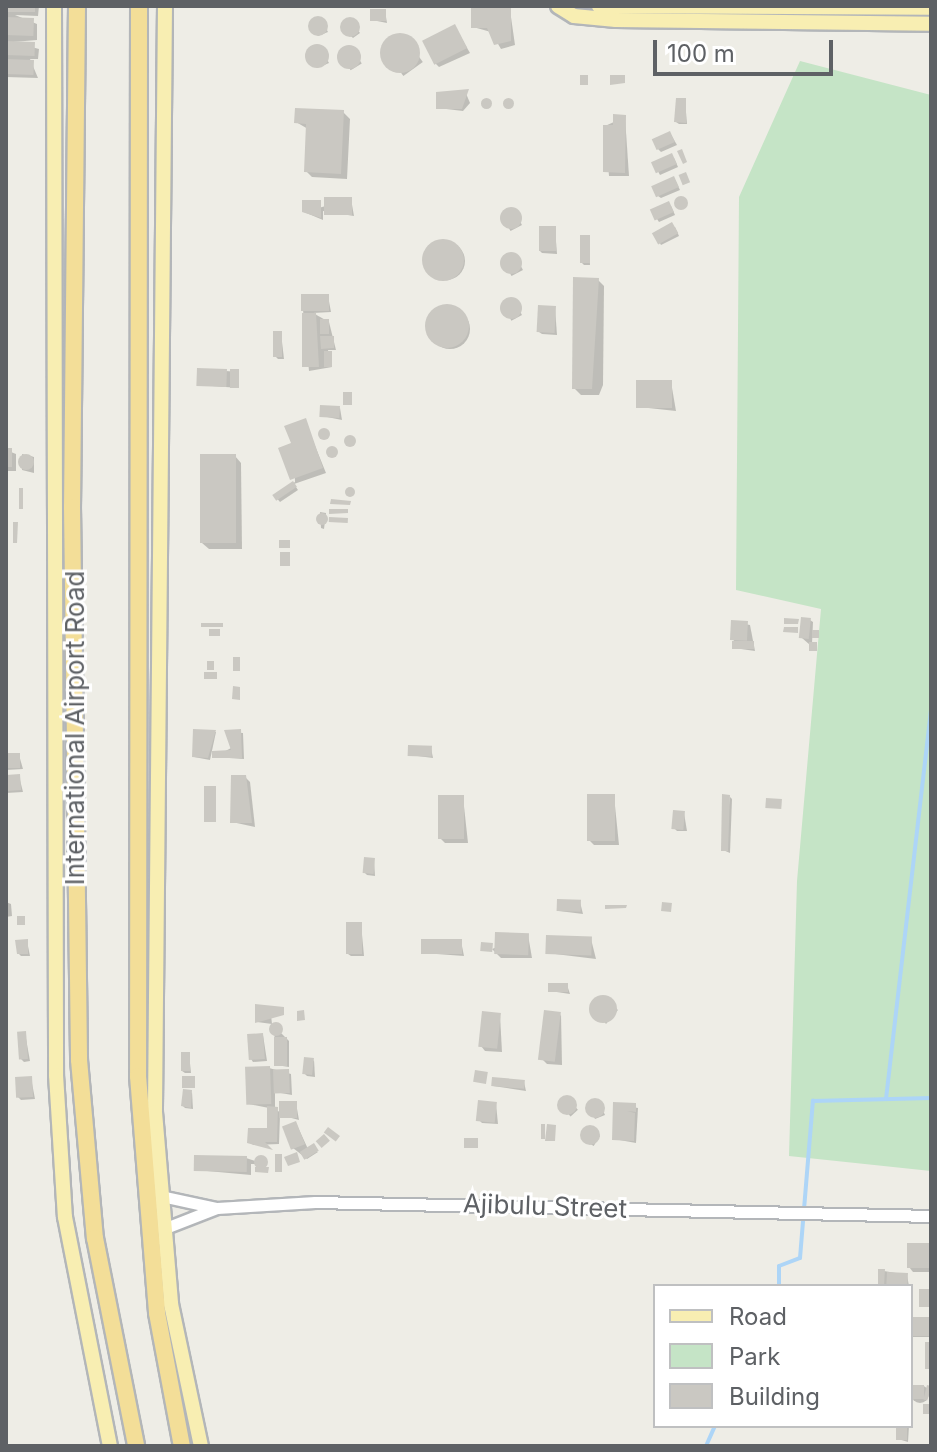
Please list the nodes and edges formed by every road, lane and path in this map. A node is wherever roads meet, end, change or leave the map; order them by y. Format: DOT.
graph roads {
  1 [pos="54,6"];
  2 [pos="77,6"];
  3 [pos="139,6"];
  4 [pos="165,6"];
  5 [pos="558,6"];
  6 [pos="599,6"];
  7 [pos="931,8"];
  8 [pos="931,24"];
  9 [pos="156,619"];
  10 [pos="53,637"];
  11 [pos="75,637"];
  12 [pos="138,675"];
  13 [pos="161,1196"];
  14 [pos="217,1208"];
  15 [pos="931,1216"];
  16 [pos="163,1229"];
  17 [pos="110,1446"];
  18 [pos="136,1446"];
  19 [pos="182,1446"];
  20 [pos="201,1446"];
  1 -- 10 [label="main road, International Airport Road"];
  2 -- 11 [label="highway, International Airport Road"];
  3 -- 12 [label="highway"];
  4 -- 9 [label="main road"];
  5 -- 8 [label="main road"];
  6 -- 7 [label="main road"];
  9 -- 12 [label="main road"];
  9 -- 13 [label="main road"];
  10 -- 11 [label="main road"];
  10 -- 17 [label="main road, International Airport Road"];
  11 -- 18 [label="highway, International Airport Road"];
  12 -- 19 [label="highway"];
  13 -- 14 [label="street"];
  13 -- 16 [label="main road"];
  14 -- 15 [label="street, Ajibulu Street"];
  14 -- 16 [label="street, Ajibulu Street"];
  16 -- 20 [label="main road"];
}
